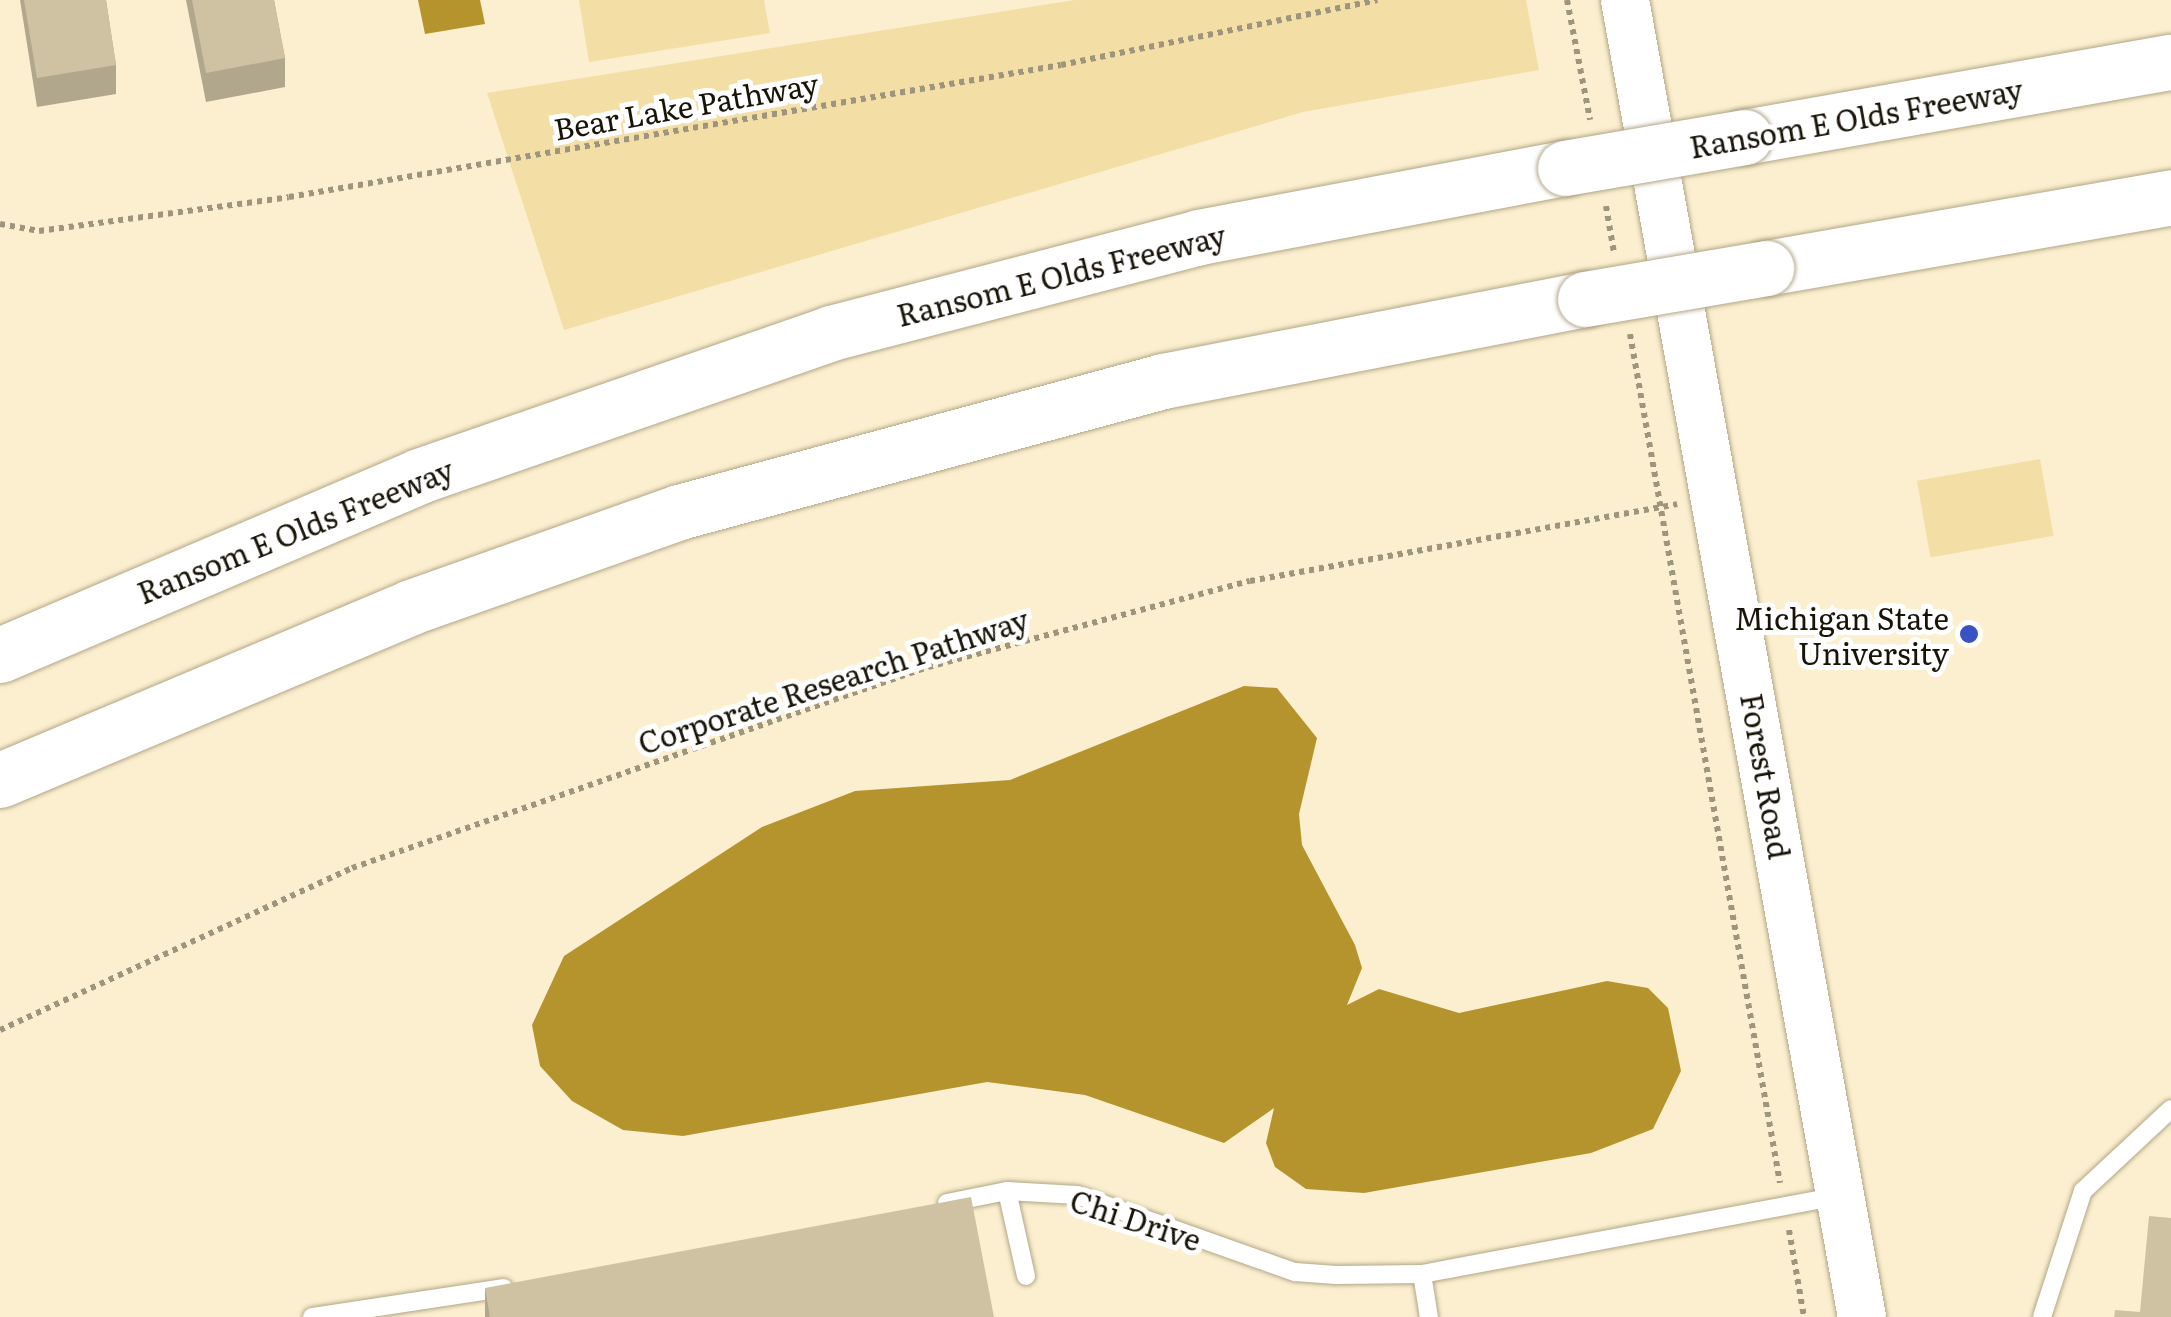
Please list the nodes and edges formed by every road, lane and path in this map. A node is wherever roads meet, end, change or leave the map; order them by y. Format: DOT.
graph roads {
  1 [pos="1377,0"];
  2 [pos="1567,0"];
  3 [pos="1626,0"];
  4 [pos="2171,62"];
  5 [pos="1587,167"];
  6 [pos="2171,197"];
  7 [pos="0,224"];
  8 [pos="1610,295"];
  9 [pos="1717,496"];
  10 [pos="1662,507"];
  11 [pos="0,655"];
  12 [pos="0,780"];
  13 [pos="0,1030"];
  14 [pos="2171,1109"];
  15 [pos="1007,1192"];
  16 [pos="1840,1196"];
  17 [pos="1784,1205"];
  18 [pos="930,1206"];
  19 [pos="1422,1274"];
  20 [pos="1026,1276"];
  21 [pos="525,1284"];
  22 [pos="449,1308"];
  23 [pos="312,1317"];
  24 [pos="1430,1317"];
  25 [pos="1804,1317"];
  26 [pos="1862,1317"];
  27 [pos="2042,1317"];
  1 -- 7 [label="path, Bear Lake Pathway"];
  2 -- 5 [label="path"];
  3 -- 9 [label="street, Forest Road"];
  4 -- 5 [label="highway, Ransom E Olds Freeway, bridge"];
  5 -- 8 [label="path"];
  5 -- 11 [label="highway, Ransom E Olds Freeway"];
  6 -- 8 [label="highway, bridge"];
  8 -- 10 [label="path"];
  8 -- 12 [label="highway"];
  9 -- 10 [label="path, Corporate Research Pathway"];
  9 -- 16 [label="street, Forest Road"];
  10 -- 13 [label="path, Corporate Research Pathway"];
  10 -- 17 [label="path"];
  14 -- 27 [label="lane"];
  15 -- 18 [label="lane, Chi Drive"];
  15 -- 19 [label="lane, Chi Drive"];
  15 -- 20 [label="lane"];
  16 -- 17 [label="lane, Chi Drive"];
  16 -- 26 [label="street, Forest Road"];
  17 -- 19 [label="lane, Chi Drive"];
  17 -- 25 [label="path"];
  19 -- 24 [label="lane"];
  21 -- 22 [label="lane"];
  22 -- 23 [label="lane"];
}
